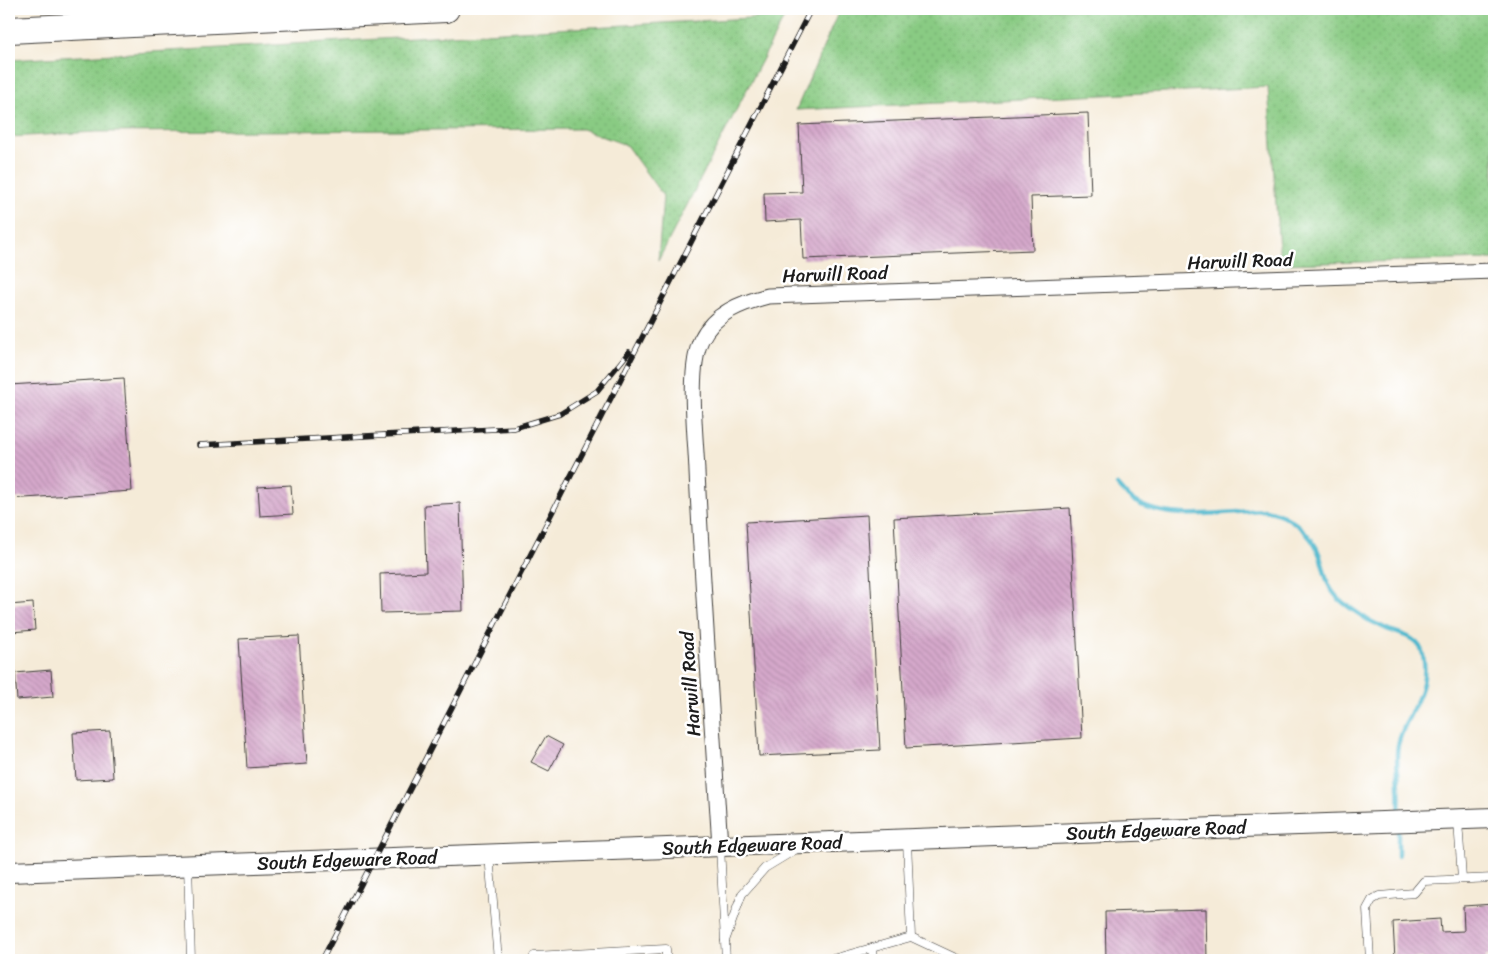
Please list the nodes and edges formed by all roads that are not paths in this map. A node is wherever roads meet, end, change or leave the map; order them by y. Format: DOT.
graph roads {
  1 [pos="446,9"];
  2 [pos="9,30"];
  3 [pos="1494,271"];
  4 [pos="1494,818"];
  5 [pos="1458,819"];
  6 [pos="907,839"];
  7 [pos="808,843"];
  8 [pos="720,846"];
  9 [pos="488,854"];
  10 [pos="188,866"];
  11 [pos="9,872"];
  12 [pos="1494,878"];
  13 [pos="1462,880"];
  14 [pos="911,937"];
  15 [pos="725,941"];
  16 [pos="872,948"];
  17 [pos="624,952"];
  18 [pos="579,957"];
  19 [pos="191,960"];
  20 [pos="498,960"];
  21 [pos="535,960"];
  22 [pos="625,960"];
  23 [pos="666,960"];
  24 [pos="726,960"];
  25 [pos="829,960"];
  26 [pos="873,960"];
  27 [pos="960,960"];
  28 [pos="1370,960"];
  1 -- 2 [label="highway"];
  3 -- 8 [label="street, Harwill Road"];
  4 -- 5 [label="main road, South Edgeware Road"];
  5 -- 6 [label="main road, South Edgeware Road"];
  5 -- 13 [label="lane"];
  6 -- 7 [label="main road, South Edgeware Road"];
  6 -- 14 [label="lane"];
  7 -- 8 [label="main road, South Edgeware Road"];
  7 -- 15 [label="lane"];
  8 -- 9 [label="main road, South Edgeware Road"];
  8 -- 15 [label="lane"];
  9 -- 10 [label="main road, South Edgeware Road"];
  9 -- 20 [label="lane"];
  10 -- 11 [label="main road, South Edgeware Road"];
  10 -- 19 [label="lane"];
  12 -- 13 [label="lane"];
  13 -- 28 [label="lane"];
  14 -- 16 [label="lane"];
  14 -- 27 [label="lane"];
  15 -- 24 [label="lane"];
  16 -- 25 [label="lane"];
  16 -- 26 [label="lane"];
  17 -- 18 [label="lane"];
  17 -- 22 [label="lane"];
  17 -- 23 [label="lane"];
  18 -- 21 [label="lane"];
}
